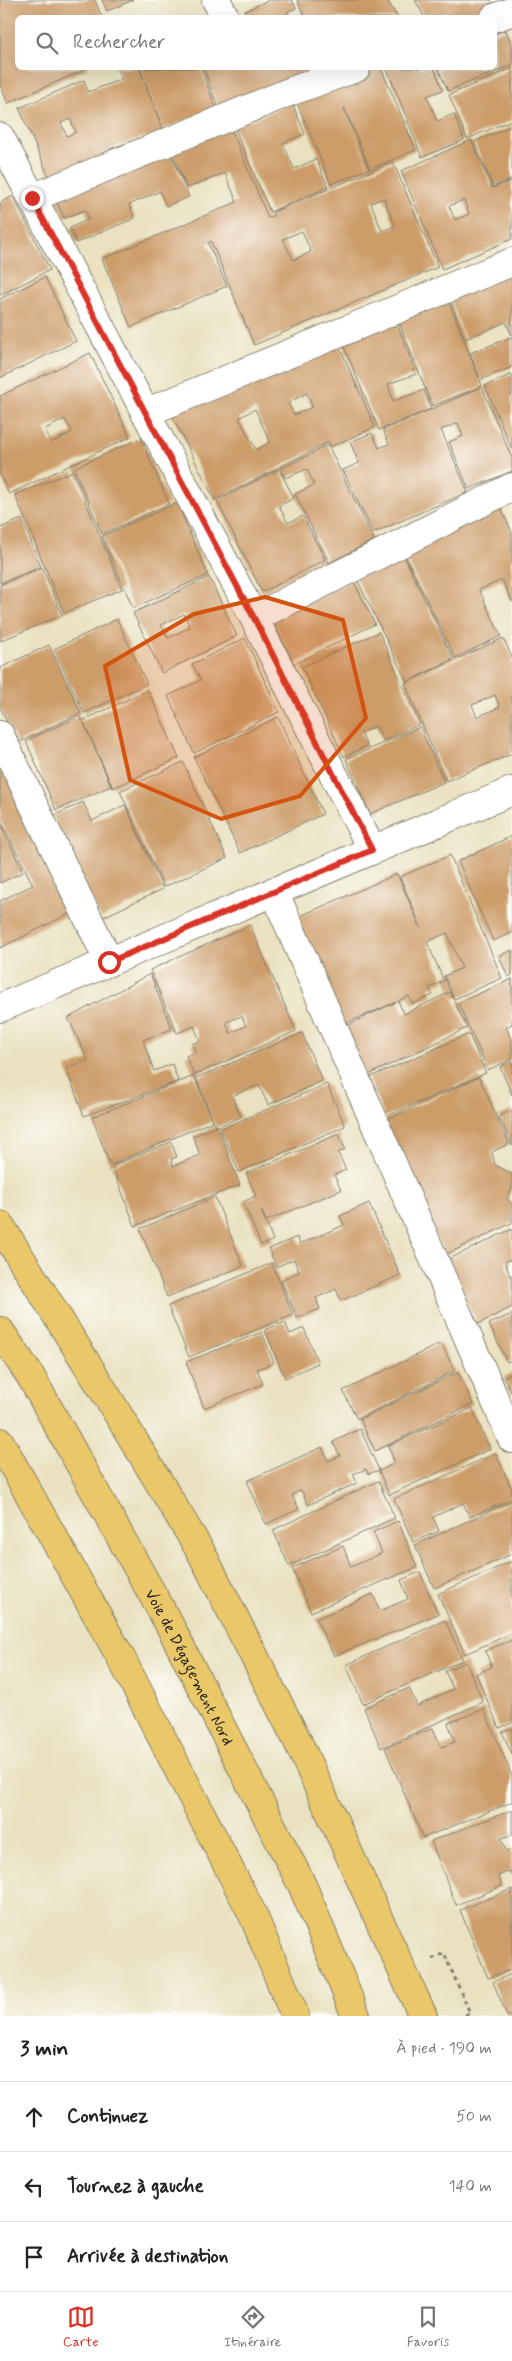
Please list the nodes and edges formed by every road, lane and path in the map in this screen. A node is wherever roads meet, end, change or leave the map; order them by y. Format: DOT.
graph roads {
  1 [pos="350,70"];
  2 [pos="0,137"];
  3 [pos="32,198"];
  4 [pos="512,262"];
  5 [pos="145,413"];
  6 [pos="512,487"];
  7 [pos="254,618"];
  8 [pos="0,735"];
  9 [pos="512,791"];
  10 [pos="372,850"];
  11 [pos="274,891"];
  12 [pos="109,962"];
  13 [pos="0,1008"];
  14 [pos="0,1225"];
  15 [pos="0,1331"];
  16 [pos="512,1438"];
  17 [pos="0,1442"];
  18 [pos="444,1953"];
  19 [pos="295,2016"];
  20 [pos="356,2016"];
  21 [pos="423,2016"];
  22 [pos="462,2016"];
  1 -- 3 [label="street"];
  2 -- 3 [label="street"];
  3 -- 5 [label="street"];
  4 -- 5 [label="street"];
  5 -- 7 [label="street"];
  6 -- 7 [label="street"];
  7 -- 10 [label="street"];
  8 -- 12 [label="street"];
  9 -- 10 [label="street"];
  10 -- 11 [label="street"];
  11 -- 12 [label="street"];
  11 -- 16 [label="street"];
  12 -- 13 [label="street"];
  14 -- 21 [label="main road"];
  15 -- 20 [label="main road, Voie de Dégagement Nord"];
  17 -- 19 [label="main road"];
  18 -- 22 [label="path"];
}
